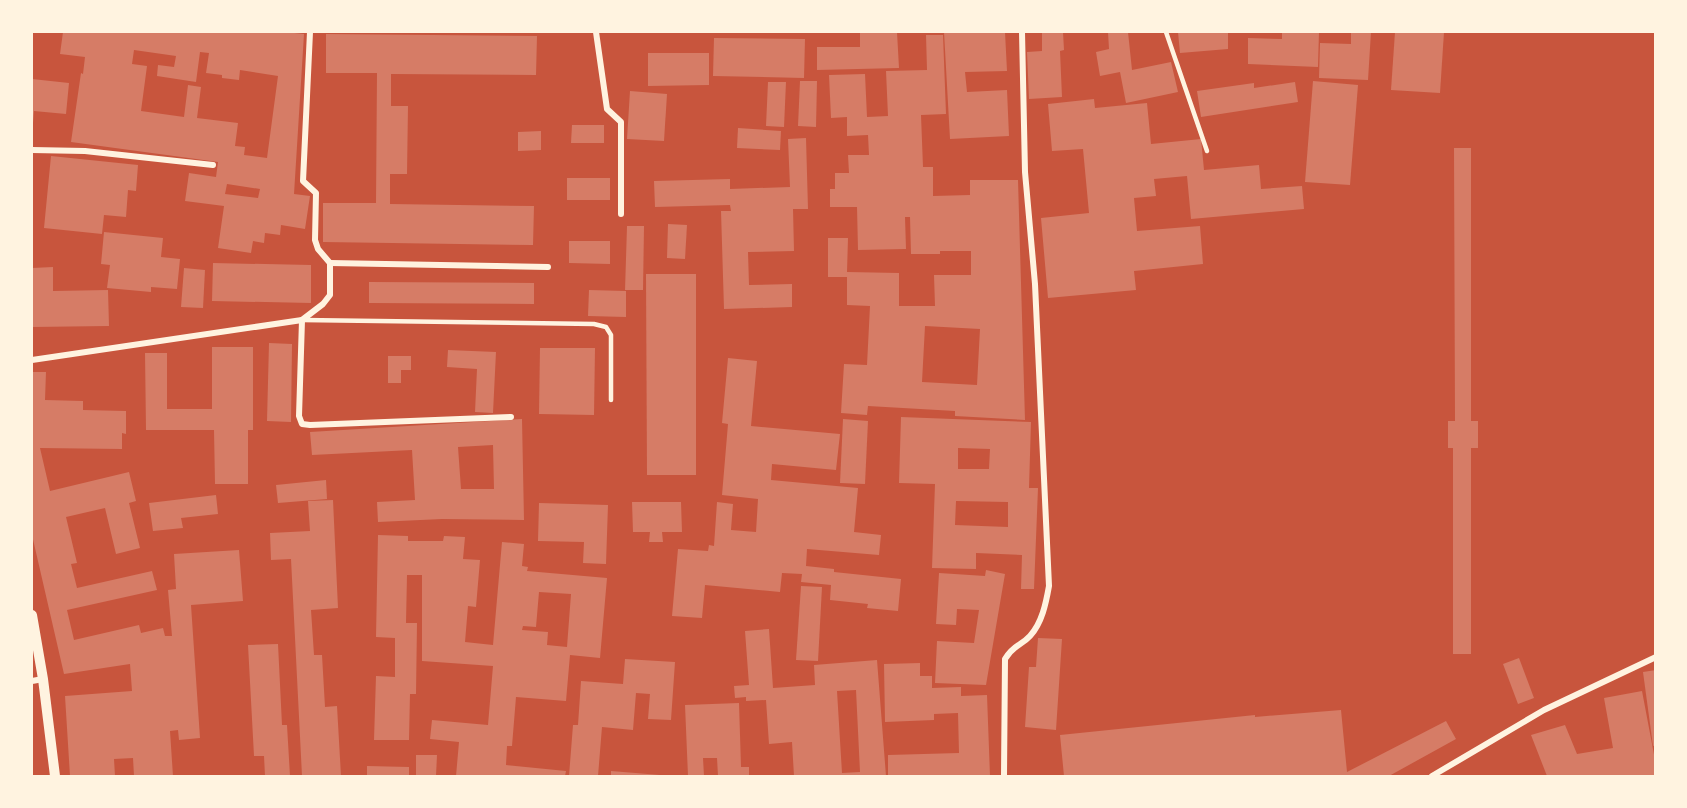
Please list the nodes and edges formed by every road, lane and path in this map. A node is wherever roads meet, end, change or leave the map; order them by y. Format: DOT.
graph roads {
  1 [pos="310,32"];
  2 [pos="596,32"];
  3 [pos="1023,32"];
  4 [pos="1166,32"];
  5 [pos="32,150"];
  6 [pos="1207,151"];
  7 [pos="213,165"];
  8 [pos="621,214"];
  9 [pos="330,263"];
  10 [pos="548,267"];
  11 [pos="302,320"];
  12 [pos="32,360"];
  13 [pos="611,400"];
  14 [pos="511,417"];
  15 [pos="32,615"];
  16 [pos="1656,657"];
  17 [pos="43,679"];
  18 [pos="32,681"];
  19 [pos="54,777"];
  20 [pos="1004,777"];
  21 [pos="1432,777"];
  1 -- 9 [label="street"];
  2 -- 8 [label="street"];
  3 -- 20 [label="street"];
  4 -- 6 [label="lane"];
  5 -- 7 [label="street"];
  9 -- 10 [label="street"];
  9 -- 11 [label="street"];
  11 -- 12 [label="street"];
  11 -- 13 [label="lane"];
  11 -- 14 [label="street"];
  15 -- 17 [label="street"];
  16 -- 21 [label="street"];
  17 -- 18 [label="street"];
  17 -- 19 [label="street"];
}
